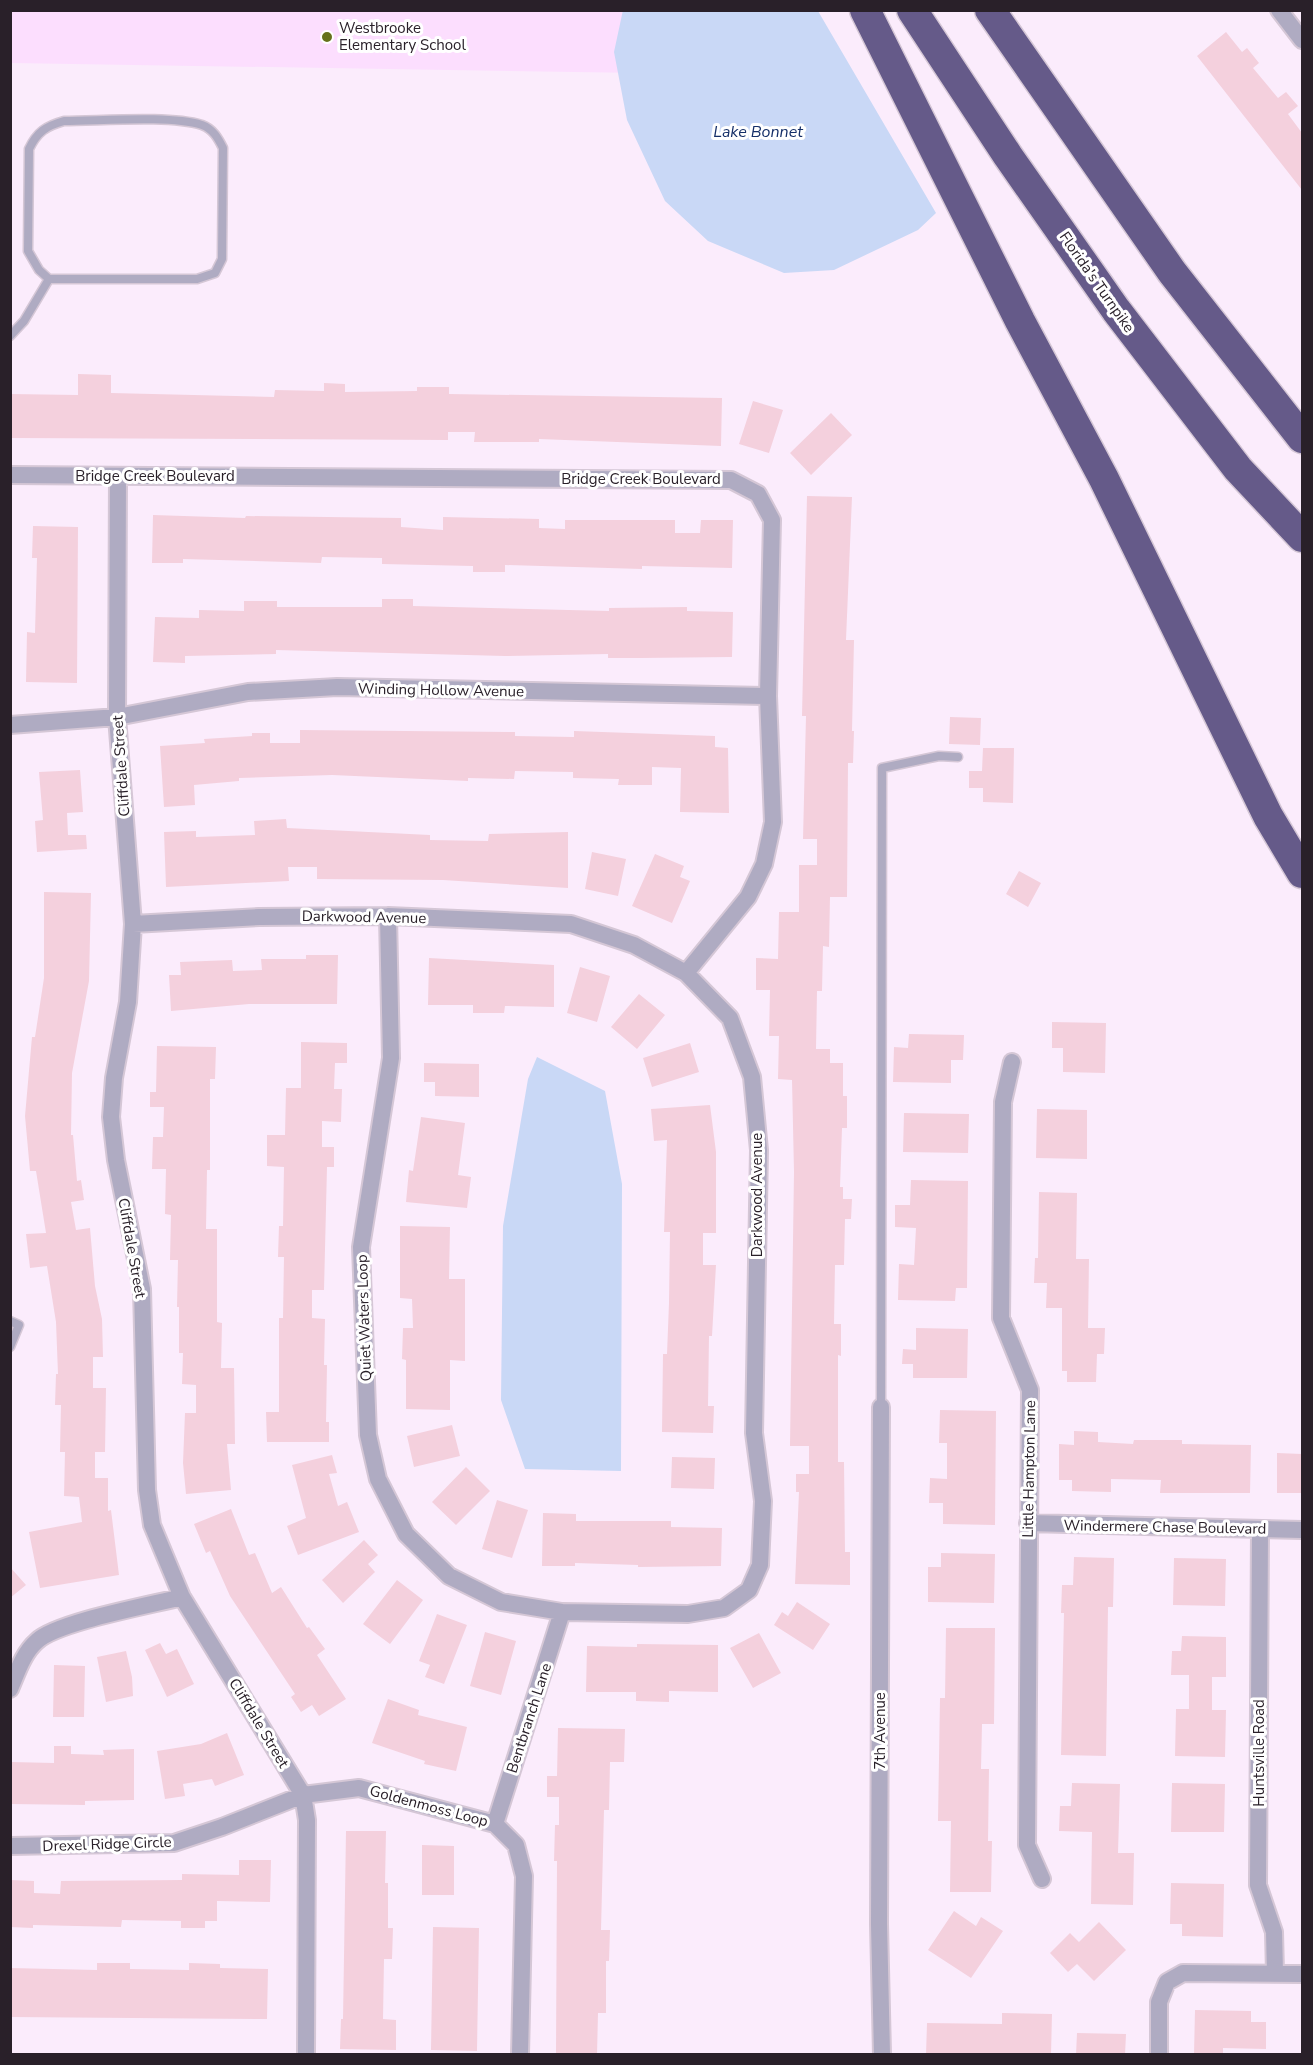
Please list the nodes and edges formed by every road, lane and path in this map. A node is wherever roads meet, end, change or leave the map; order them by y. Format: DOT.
graph roads {
  1 [pos="865,10"];
  2 [pos="912,10"];
  3 [pos="990,10"];
  4 [pos="1279,10"];
  5 [pos="1302,40"];
  6 [pos="49,279"];
  7 [pos="10,336"];
  8 [pos="1302,438"];
  9 [pos="10,476"];
  10 [pos="118,476"];
  11 [pos="1302,537"];
  12 [pos="768,696"];
  13 [pos="117,717"];
  14 [pos="10,725"];
  15 [pos="958,757"];
  16 [pos="1302,873"];
  17 [pos="388,916"];
  18 [pos="133,924"];
  19 [pos="686,973"];
  20 [pos="1012,1062"];
  21 [pos="10,1321"];
  22 [pos="10,1347"];
  23 [pos="881,1407"];
  24 [pos="1028,1524"];
  25 [pos="1260,1529"];
  26 [pos="1302,1530"];
  27 [pos="182,1597"];
  28 [pos="562,1612"];
  29 [pos="10,1689"];
  30 [pos="303,1795"];
  31 [pos="495,1824"];
  32 [pos="10,1846"];
  33 [pos="1042,1879"];
  34 [pos="1275,1973"];
  35 [pos="1302,1974"];
  36 [pos="306,2055"];
  37 [pos="520,2055"];
  38 [pos="882,2055"];
  39 [pos="1159,2055"];
  1 -- 16 [label="highway"];
  2 -- 11 [label="highway, Florida's Turnpike"];
  3 -- 8 [label="highway"];
  4 -- 5 [label="street"];
  6 -- 6 [label="lane"];
  6 -- 7 [label="lane"];
  9 -- 10 [label="street, Bridge Creek Boulevard"];
  10 -- 12 [label="street, Bridge Creek Boulevard"];
  10 -- 13 [label="street, Cliffdale Street"];
  12 -- 13 [label="street, Winding Hollow Avenue"];
  12 -- 19 [label="street, Bridge Creek Boulevard"];
  13 -- 14 [label="street, Winding Hollow Avenue"];
  13 -- 18 [label="street, Cliffdale Street"];
  15 -- 23 [label="lane"];
  17 -- 18 [label="street, Darkwood Avenue"];
  17 -- 19 [label="street, Darkwood Avenue"];
  17 -- 28 [label="street, Quiet Waters Loop"];
  18 -- 27 [label="street, Cliffdale Street"];
  19 -- 28 [label="street, Darkwood Avenue"];
  20 -- 24 [label="street, Little Hampton Lane"];
  21 -- 22 [label="lane"];
  23 -- 38 [label="street, 7th Avenue"];
  24 -- 25 [label="street, Windermere Chase Boulevard"];
  24 -- 33 [label="street, Little Hampton Lane"];
  25 -- 26 [label="street, Windermere Chase Boulevard"];
  25 -- 34 [label="street, Huntsville Road"];
  27 -- 29 [label="street"];
  27 -- 30 [label="street, Cliffdale Street"];
  28 -- 31 [label="street, Bentbranch Lane"];
  30 -- 31 [label="street, Goldenmoss Loop"];
  30 -- 32 [label="street, Drexel Ridge Circle"];
  30 -- 36 [label="street, Cliffdale Street"];
  31 -- 37 [label="street, Goldenmoss Loop"];
  34 -- 35 [label="street"];
  34 -- 39 [label="street"];
}
